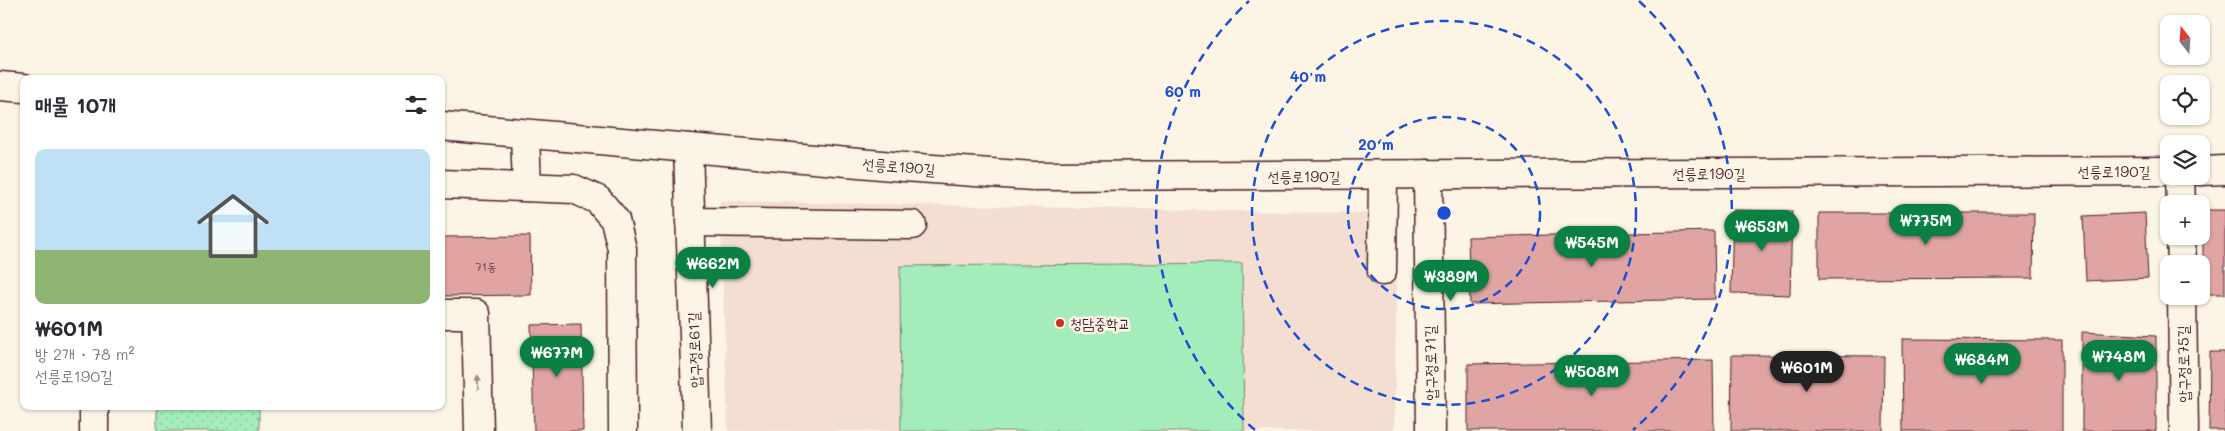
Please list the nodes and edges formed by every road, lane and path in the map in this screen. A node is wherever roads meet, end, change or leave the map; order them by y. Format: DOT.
graph roads {
  1 [pos="0,86"];
  2 [pos="20,88"];
  3 [pos="445,126"];
  4 [pos="526,134"];
  5 [pos="688,148"];
  6 [pos="2225,170"];
  7 [pos="2160,171"];
  8 [pos="2210,171"];
  9 [pos="1428,174"];
  10 [pos="1382,176"];
  11 [pos="445,184"];
  12 [pos="527,187"];
  13 [pos="690,222"];
  14 [pos="912,225"];
  15 [pos="1382,271"];
  16 [pos="2182,305"];
  17 [pos="445,314"];
  18 [pos="94,410"];
  19 [pos="94,431"];
  20 [pos="479,431"];
  21 [pos="623,431"];
  22 [pos="696,431"];
  23 [pos="1431,431"];
  24 [pos="2184,431"];
  1 -- 2 [label="street"];
  3 -- 4 [label="street, 선릉로190길"];
  4 -- 5 [label="street, 선릉로190길"];
  4 -- 12 [label="street"];
  5 -- 10 [label="street, 선릉로190길"];
  5 -- 13 [label="street, 압구정로61길"];
  6 -- 8 [label="street"];
  7 -- 9 [label="street, 선릉로190길"];
  9 -- 10 [label="street, 선릉로190길"];
  9 -- 23 [label="street, 압구정로71길"];
  10 -- 15 [label="street"];
  11 -- 12 [label="street"];
  12 -- 21 [label="street"];
  13 -- 14 [label="street"];
  13 -- 22 [label="street, 압구정로61길"];
  16 -- 24 [label="street, 압구정로75길"];
  20 -- 17 [label="street, one-way"];
  18 -- 19 [label="street"];
}
